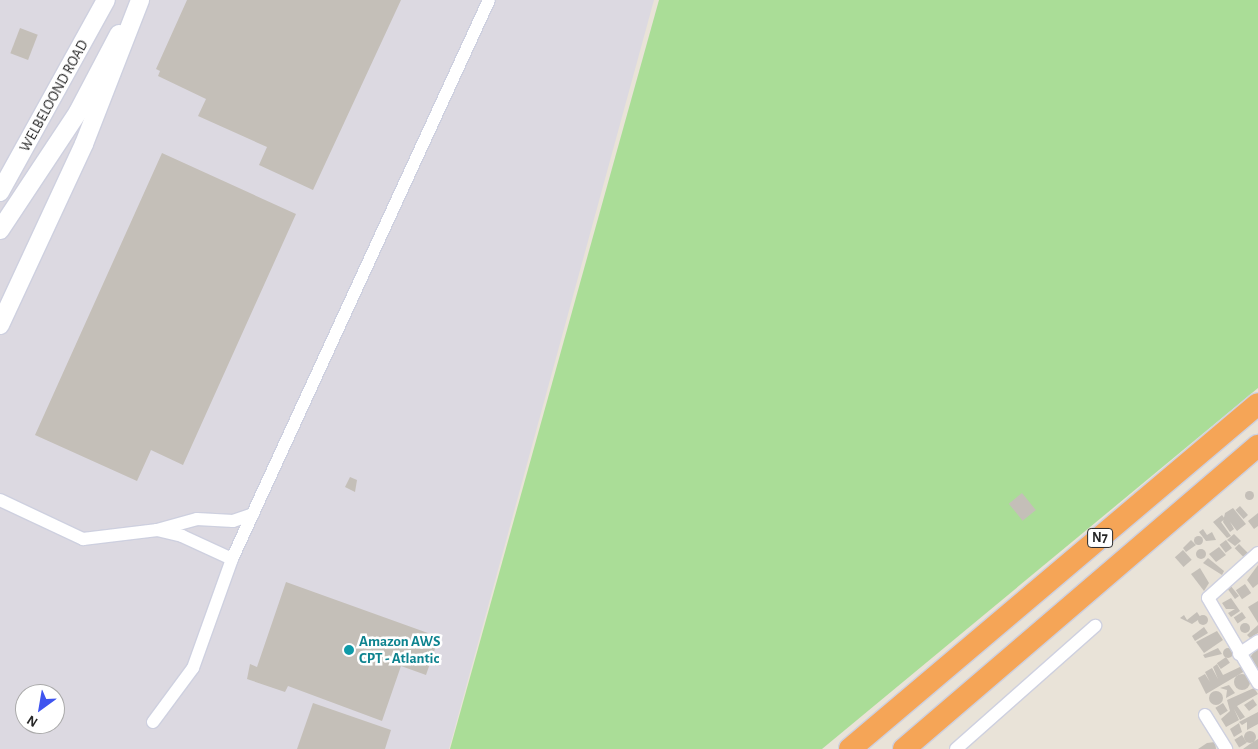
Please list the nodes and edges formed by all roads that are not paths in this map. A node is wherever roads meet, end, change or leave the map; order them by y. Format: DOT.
graph roads {
  1 [pos="106,0"];
  2 [pos="138,0"];
  3 [pos="489,0"];
  4 [pos="0,192"];
  5 [pos="0,230"];
  6 [pos="0,325"];
  7 [pos="1258,404"];
  8 [pos="1258,446"];
  9 [pos="0,500"];
  10 [pos="253,514"];
  11 [pos="157,530"];
  12 [pos="1258,553"];
  13 [pos="232,558"];
  14 [pos="1095,626"];
  15 [pos="1258,641"];
  16 [pos="1239,654"];
  17 [pos="942,672"];
  18 [pos="1258,683"];
  19 [pos="1205,715"];
  20 [pos="153,722"];
  21 [pos="835,749"];
  22 [pos="850,749"];
  23 [pos="904,749"];
  24 [pos="956,749"];
  25 [pos="1226,749"];
  1 -- 4 [label="main road, WELBELOOND ROAD"];
  2 -- 5 [label="main road"];
  2 -- 6 [label="main road"];
  3 -- 10 [label="street"];
  7 -- 17 [label="highway, N7"];
  8 -- 23 [label="highway, N7"];
  9 -- 11 [label="street"];
  10 -- 11 [label="street"];
  10 -- 13 [label="street"];
  11 -- 13 [label="street"];
  12 -- 16 [label="street"];
  13 -- 20 [label="street"];
  14 -- 24 [label="street"];
  15 -- 16 [label="street"];
  16 -- 18 [label="street"];
  17 -- 21 [label="highway"];
  17 -- 22 [label="highway, N7"];
  19 -- 25 [label="street"];
}
